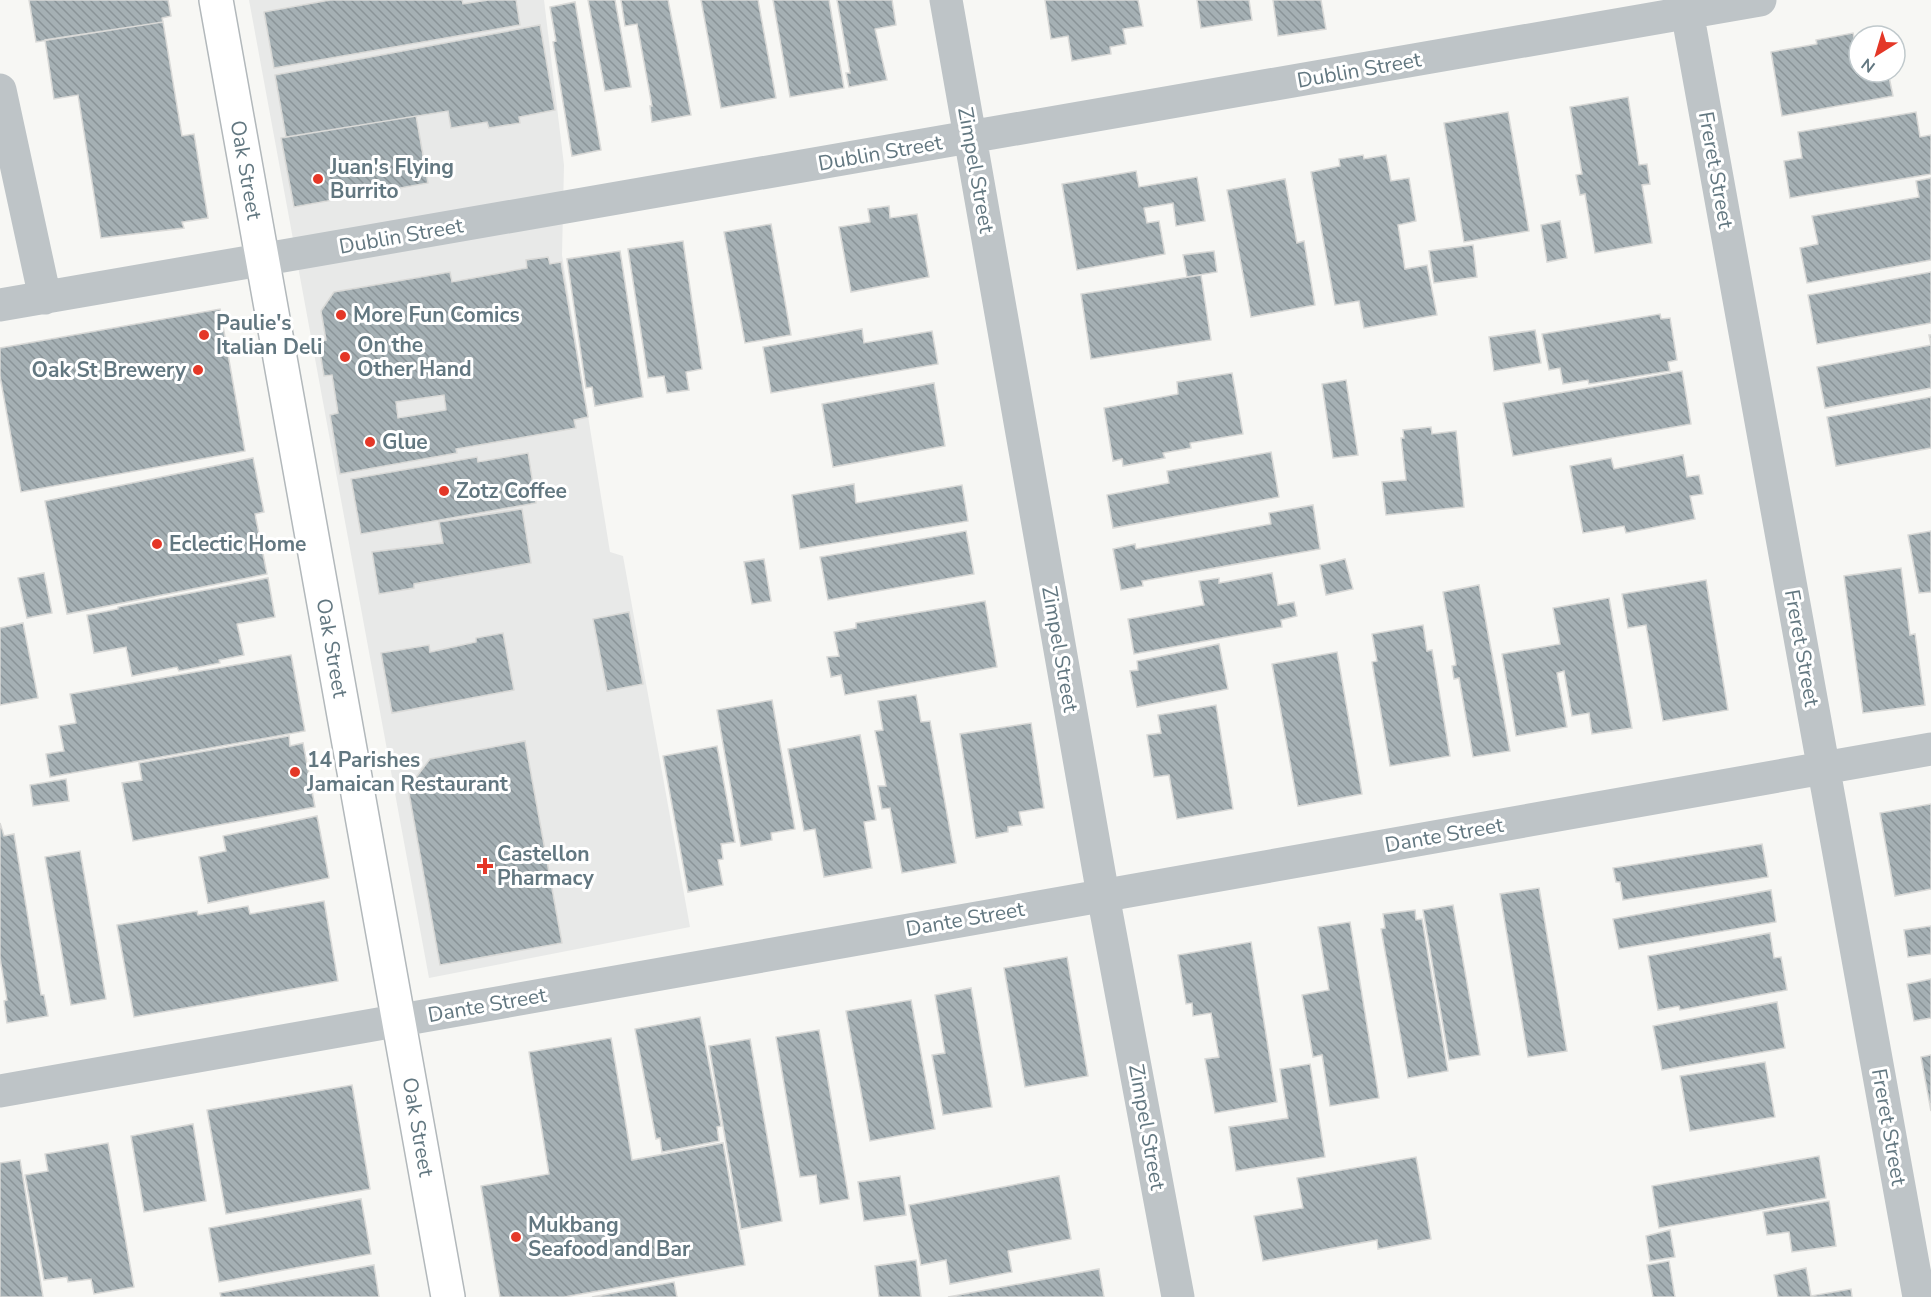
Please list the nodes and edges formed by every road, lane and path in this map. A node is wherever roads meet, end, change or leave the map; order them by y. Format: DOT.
graph roads {
  1 [pos="216,0"];
  2 [pos="946,0"];
  3 [pos="1760,0"];
  4 [pos="1687,6"];
  5 [pos="0,90"];
  6 [pos="970,137"];
  7 [pos="262,260"];
  8 [pos="45,298"];
  9 [pos="0,305"];
  10 [pos="1931,749"];
  11 [pos="1824,768"];
  12 [pos="1104,894"];
  13 [pos="399,1021"];
  14 [pos="0,1091"];
  15 [pos="448,1297"];
  16 [pos="1178,1297"];
  17 [pos="1919,1297"];
  1 -- 7 [label="main road, Oak Street"];
  2 -- 6 [label="street, Zimpel Street"];
  3 -- 4 [label="street, Dublin Street"];
  4 -- 6 [label="street, Dublin Street"];
  4 -- 11 [label="street, Freret Street"];
  5 -- 8 [label="street"];
  6 -- 7 [label="street, Dublin Street"];
  6 -- 12 [label="street, Zimpel Street"];
  7 -- 8 [label="street, Dublin Street"];
  7 -- 13 [label="main road, Oak Street"];
  8 -- 9 [label="street, Dublin Street"];
  10 -- 11 [label="street, Dante Street"];
  11 -- 12 [label="street, Dante Street"];
  11 -- 17 [label="street, Freret Street"];
  12 -- 13 [label="street, Dante Street"];
  12 -- 16 [label="street, Zimpel Street"];
  13 -- 14 [label="street, Dante Street"];
  13 -- 15 [label="main road, Oak Street"];
}
